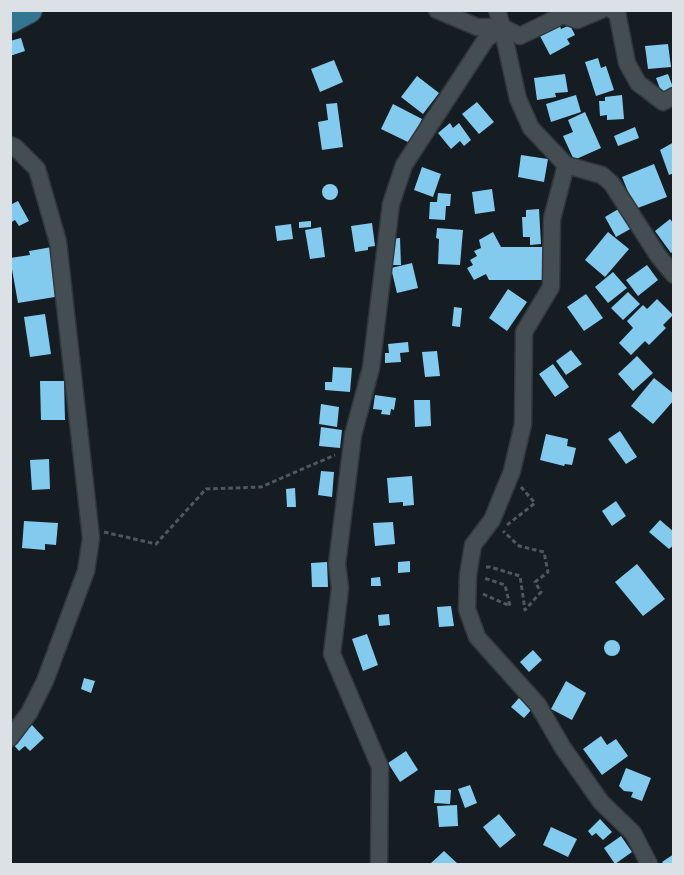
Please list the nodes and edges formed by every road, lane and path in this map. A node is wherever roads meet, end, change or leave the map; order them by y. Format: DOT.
graph roads {
  1 [pos="29,10"];
  2 [pos="437,10"];
  3 [pos="497,10"];
  4 [pos="612,11"];
  5 [pos="10,21"];
  6 [pos="502,27"];
  7 [pos="674,96"];
  8 [pos="10,145"];
  9 [pos="566,165"];
  10 [pos="674,275"];
  11 [pos="352,448"];
  12 [pos="503,492"];
  13 [pos="90,529"];
  14 [pos="484,567"];
  15 [pos="484,578"];
  16 [pos="467,587"];
  17 [pos="10,738"];
  18 [pos="379,864"];
  19 [pos="649,864"];
  1 -- 5 [label="main road"];
  2 -- 6 [label="street"];
  3 -- 6 [label="street"];
  4 -- 6 [label="street"];
  4 -- 7 [label="street"];
  6 -- 9 [label="street"];
  6 -- 11 [label="street"];
  8 -- 13 [label="street"];
  9 -- 10 [label="street"];
  9 -- 12 [label="street"];
  11 -- 13 [label="path"];
  11 -- 18 [label="street"];
  12 -- 14 [label="path"];
  12 -- 16 [label="street"];
  13 -- 17 [label="street"];
  15 -- 16 [label="path"];
  16 -- 19 [label="street"];
}
